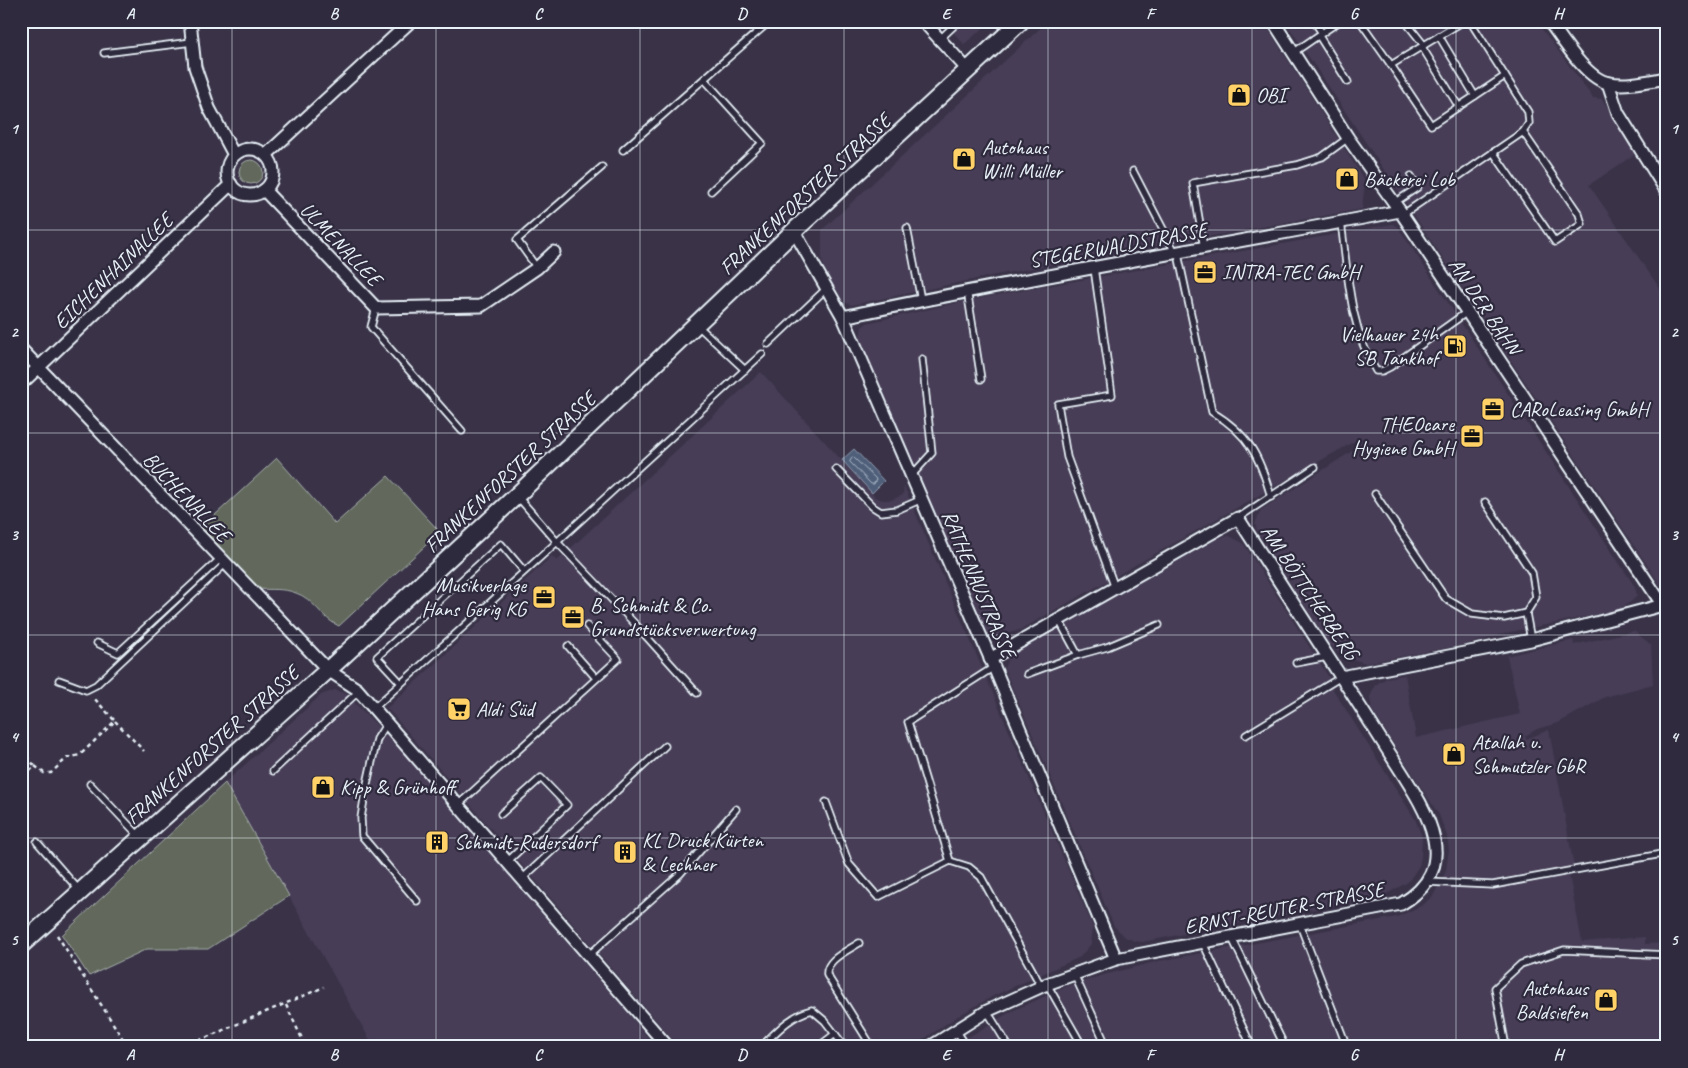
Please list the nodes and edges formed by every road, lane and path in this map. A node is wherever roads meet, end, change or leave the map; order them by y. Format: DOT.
graph roads {
  1 [pos="190,21"];
  2 [pos="411,21"];
  3 [pos="770,21"];
  4 [pos="923,21"];
  5 [pos="959,21"];
  6 [pos="1021,21"];
  7 [pos="1273,21"];
  8 [pos="1314,21"];
  9 [pos="1340,21"];
  10 [pos="1360,21"];
  11 [pos="1405,21"];
  12 [pos="1464,21"];
  13 [pos="1470,21"];
  14 [pos="1549,21"];
  15 [pos="1320,34"];
  16 [pos="1439,36"];
  17 [pos="940,39"];
  18 [pos="192,42"];
  19 [pos="1423,46"];
  20 [pos="1294,53"];
  21 [pos="104,54"];
  22 [pos="1392,65"];
  23 [pos="968,70"];
  24 [pos="1504,76"];
  25 [pos="1667,78"];
  26 [pos="704,79"];
  27 [pos="1348,82"];
  28 [pos="1608,83"];
  29 [pos="1475,96"];
  30 [pos="1459,107"];
  31 [pos="1523,132"];
  32 [pos="1348,138"];
  33 [pos="623,150"];
  34 [pos="1494,152"];
  35 [pos="234,155"];
  36 [pos="266,155"];
  37 [pos="602,168"];
  38 [pos="1133,172"];
  39 [pos="1411,176"];
  40 [pos="231,184"];
  41 [pos="264,190"];
  42 [pos="711,191"];
  43 [pos="1667,192"];
  44 [pos="1399,210"];
  45 [pos="1341,222"];
  46 [pos="907,228"];
  47 [pos="794,231"];
  48 [pos="1204,249"];
  49 [pos="554,252"];
  50 [pos="1177,254"];
  51 [pos="537,268"];
  52 [pos="1094,268"];
  53 [pos="826,288"];
  54 [pos="968,290"];
  55 [pos="921,300"];
  56 [pos="376,308"];
  57 [pos="1467,312"];
  58 [pos="843,317"];
  59 [pos="697,325"];
  60 [pos="768,344"];
  61 [pos="21,349"];
  62 [pos="762,354"];
  63 [pos="922,359"];
  64 [pos="38,368"];
  65 [pos="745,370"];
  66 [pos="981,379"];
  67 [pos="21,384"];
  68 [pos="462,430"];
  69 [pos="1315,468"];
  70 [pos="836,469"];
  71 [pos="912,476"];
  72 [pos="1375,494"];
  73 [pos="516,496"];
  74 [pos="1271,497"];
  75 [pos="922,499"];
  76 [pos="1485,502"];
  77 [pos="1238,518"];
  78 [pos="557,542"];
  79 [pos="222,562"];
  80 [pos="524,570"];
  81 [pos="1116,588"];
  82 [pos="1665,608"];
  83 [pos="1526,614"];
  84 [pos="1059,620"];
  85 [pos="1159,625"];
  86 [pos="587,626"];
  87 [pos="1531,640"];
  88 [pos="97,643"];
  89 [pos="568,646"];
  90 [pos="1078,655"];
  91 [pos="1327,657"];
  92 [pos="992,663"];
  93 [pos="1296,663"];
  94 [pos="328,670"];
  95 [pos="1027,674"];
  96 [pos="1341,677"];
  97 [pos="596,678"];
  98 [pos="59,680"];
  99 [pos="401,683"];
  100 [pos="86,690"];
  101 [pos="359,691"];
  102 [pos="697,693"];
  103 [pos="374,708"];
  104 [pos="116,721"];
  105 [pos="387,723"];
  106 [pos="1246,735"];
  107 [pos="665,746"];
  108 [pos="21,751"];
  109 [pos="144,752"];
  110 [pos="35,766"];
  111 [pos="273,772"];
  112 [pos="21,779"];
  113 [pos="90,784"];
  114 [pos="826,802"];
  115 [pos="458,805"];
  116 [pos="736,809"];
  117 [pos="501,814"];
  118 [pos="140,837"];
  119 [pos="36,842"];
  120 [pos="1667,853"];
  121 [pos="508,860"];
  122 [pos="950,860"];
  123 [pos="523,878"];
  124 [pos="1426,882"];
  125 [pos="80,892"];
  126 [pos="417,901"];
  127 [pos="48,920"];
  128 [pos="1300,925"];
  129 [pos="1232,938"];
  130 [pos="859,943"];
  131 [pos="1203,943"];
  132 [pos="21,945"];
  133 [pos="589,955"];
  134 [pos="1667,955"];
  135 [pos="1116,959"];
  136 [pos="1074,974"];
  137 [pos="1044,985"];
  138 [pos="324,987"];
  139 [pos="286,1005"];
  140 [pos="987,1011"];
  141 [pos="956,1030"];
  142 [pos="835,1034"];
  143 [pos="128,1047"];
  144 [pos="184,1047"];
  145 [pos="306,1047"];
  146 [pos="668,1047"];
  147 [pos="762,1047"];
  148 [pos="818,1047"];
  149 [pos="845,1047"];
  150 [pos="872,1047"];
  151 [pos="930,1047"];
  152 [pos="967,1047"];
  153 [pos="1009,1047"];
  154 [pos="1083,1047"];
  155 [pos="1107,1047"];
  156 [pos="1252,1047"];
  157 [pos="1285,1047"];
  158 [pos="1347,1047"];
  159 [pos="1506,1047"];
  1 -- 18 [label="street"];
  2 -- 36 [label="street"];
  3 -- 26 [label="lane"];
  4 -- 17 [label="street"];
  5 -- 17 [label="lane"];
  6 -- 23 [label="main road, FRANKENFORSTER STRASSE"];
  7 -- 20 [label="street, AN DER BAHN"];
  8 -- 15 [label="lane"];
  9 -- 15 [label="lane"];
  10 -- 22 [label="lane"];
  11 -- 19 [label="lane"];
  12 -- 16 [label="lane"];
  13 -- 24 [label="lane"];
  14 -- 28 [label="street"];
  15 -- 20 [label="lane"];
  15 -- 27 [label="lane"];
  16 -- 19 [label="lane"];
  16 -- 29 [label="lane"];
  17 -- 23 [label="street"];
  18 -- 21 [label="lane"];
  18 -- 35 [label="street"];
  19 -- 22 [label="lane"];
  19 -- 30 [label="lane"];
  20 -- 32 [label="street, AN DER BAHN"];
  22 -- 30 [label="lane"];
  23 -- 47 [label="main road, FRANKENFORSTER STRASSE"];
  24 -- 29 [label="lane"];
  24 -- 31 [label="lane"];
  25 -- 28 [label="street"];
  26 -- 33 [label="lane"];
  26 -- 42 [label="lane"];
  28 -- 43 [label="street"];
  29 -- 30 [label="lane"];
  31 -- 34 [label="lane"];
  31 -- 34 [label="lane"];
  32 -- 44 [label="street, AN DER BAHN"];
  32 -- 48 [label="lane"];
  34 -- 44 [label="lane"];
  35 -- 36 [label="street"];
  35 -- 40 [label="street"];
  36 -- 41 [label="street"];
  37 -- 51 [label="lane"];
  38 -- 50 [label="lane"];
  39 -- 44 [label="lane"];
  40 -- 41 [label="street"];
  40 -- 64 [label="street, EICHENHAINALLEE"];
  41 -- 56 [label="street, ULMENALLEE"];
  44 -- 45 [label="street, STEGERWALDSTRASSE"];
  44 -- 57 [label="street, AN DER BAHN"];
  45 -- 48 [label="street, STEGERWALDSTRASSE"];
  45 -- 57 [label="lane"];
  46 -- 55 [label="lane"];
  47 -- 53 [label="street, RATHENAUSTRASSE"];
  47 -- 59 [label="main road, FRANKENFORSTER STRASSE"];
  48 -- 50 [label="street, STEGERWALDSTRASSE"];
  49 -- 51 [label="street, ULMENALLEE"];
  50 -- 52 [label="street, STEGERWALDSTRASSE"];
  50 -- 74 [label="lane"];
  51 -- 56 [label="street, ULMENALLEE"];
  52 -- 54 [label="street, STEGERWALDSTRASSE"];
  52 -- 81 [label="lane"];
  53 -- 58 [label="street, RATHENAUSTRASSE"];
  53 -- 60 [label="lane"];
  54 -- 55 [label="street, STEGERWALDSTRASSE"];
  54 -- 66 [label="lane"];
  55 -- 58 [label="street, STEGERWALDSTRASSE"];
  56 -- 68 [label="lane"];
  57 -- 82 [label="street, AN DER BAHN"];
  58 -- 71 [label="street, RATHENAUSTRASSE"];
  59 -- 65 [label="lane"];
  59 -- 73 [label="main road, FRANKENFORSTER STRASSE"];
  61 -- 64 [label="street, BUCHENALLEE"];
  62 -- 65 [label="lane"];
  63 -- 71 [label="lane"];
  64 -- 67 [label="street, EICHENHAINALLEE"];
  64 -- 79 [label="street, BUCHENALLEE"];
  65 -- 78 [label="lane"];
  69 -- 74 [label="lane"];
  70 -- 75 [label="lane"];
  71 -- 75 [label="street, RATHENAUSTRASSE"];
  72 -- 83 [label="lane"];
  73 -- 78 [label="lane"];
  73 -- 94 [label="main road, FRANKENFORSTER STRASSE"];
  74 -- 77 [label="lane"];
  75 -- 92 [label="street, RATHENAUSTRASSE"];
  76 -- 83 [label="lane"];
  77 -- 81 [label="street, AM BÖTTCHERBERG"];
  77 -- 91 [label="street, AM BÖTTCHERBERG"];
  78 -- 80 [label="lane"];
  78 -- 102 [label="lane"];
  79 -- 88 [label="lane"];
  79 -- 94 [label="street, BUCHENALLEE"];
  79 -- 100 [label="lane"];
  80 -- 99 [label="lane"];
  80 -- 99 [label="lane"];
  81 -- 84 [label="street, AM BÖTTCHERBERG"];
  82 -- 87 [label="street, AM BÖTTCHERBERG"];
  83 -- 87 [label="lane"];
  84 -- 90 [label="lane"];
  84 -- 92 [label="street, AM BÖTTCHERBERG"];
  85 -- 90 [label="lane"];
  86 -- 97 [label="lane"];
  87 -- 96 [label="street, AM BÖTTCHERBERG"];
  89 -- 97 [label="lane"];
  90 -- 95 [label="lane"];
  91 -- 93 [label="lane"];
  91 -- 96 [label="street, AM BÖTTCHERBERG"];
  92 -- 122 [label="lane"];
  92 -- 135 [label="street, RATHENAUSTRASSE"];
  94 -- 101 [label="street"];
  94 -- 118 [label="main road, FRANKENFORSTER STRASSE"];
  96 -- 106 [label="lane"];
  96 -- 124 [label="street, ERNST-REUTER-STRASSE"];
  97 -- 115 [label="lane"];
  98 -- 100 [label="lane"];
  99 -- 103 [label="lane"];
  100 -- 104 [label="path"];
  101 -- 103 [label="street"];
  101 -- 111 [label="lane"];
  103 -- 105 [label="street"];
  104 -- 109 [label="path"];
  104 -- 110 [label="path"];
  105 -- 115 [label="street"];
  105 -- 126 [label="lane"];
  107 -- 123 [label="lane"];
  108 -- 110 [label="path"];
  110 -- 112 [label="path"];
  113 -- 118 [label="lane"];
  114 -- 122 [label="lane"];
  115 -- 121 [label="street"];
  116 -- 133 [label="lane"];
  117 -- 121 [label="lane"];
  118 -- 125 [label="main road, FRANKENFORSTER STRASSE"];
  119 -- 125 [label="lane"];
  120 -- 124 [label="lane"];
  121 -- 123 [label="street"];
  122 -- 137 [label="lane"];
  123 -- 133 [label="street"];
  124 -- 128 [label="street, ERNST-REUTER-STRASSE"];
  125 -- 127 [label="main road, FRANKENFORSTER STRASSE"];
  127 -- 132 [label="main road, FRANKENFORSTER STRASSE"];
  127 -- 143 [label="path"];
  128 -- 129 [label="street, ERNST-REUTER-STRASSE"];
  128 -- 158 [label="lane"];
  129 -- 131 [label="street, ERNST-REUTER-STRASSE"];
  129 -- 157 [label="lane"];
  130 -- 150 [label="lane"];
  131 -- 135 [label="street, ERNST-REUTER-STRASSE"];
  131 -- 156 [label="lane"];
  133 -- 146 [label="street"];
  134 -- 159 [label="lane"];
  135 -- 136 [label="street, ERNST-REUTER-STRASSE"];
  136 -- 137 [label="street, ERNST-REUTER-STRASSE"];
  136 -- 155 [label="lane"];
  137 -- 140 [label="street, ERNST-REUTER-STRASSE"];
  137 -- 154 [label="lane"];
  138 -- 139 [label="path"];
  139 -- 144 [label="path"];
  139 -- 145 [label="path"];
  140 -- 141 [label="street, ERNST-REUTER-STRASSE"];
  140 -- 153 [label="lane"];
  141 -- 151 [label="street, ERNST-REUTER-STRASSE"];
  141 -- 152 [label="lane"];
  142 -- 147 [label="lane"];
  142 -- 148 [label="lane"];
  142 -- 149 [label="lane"];
}
